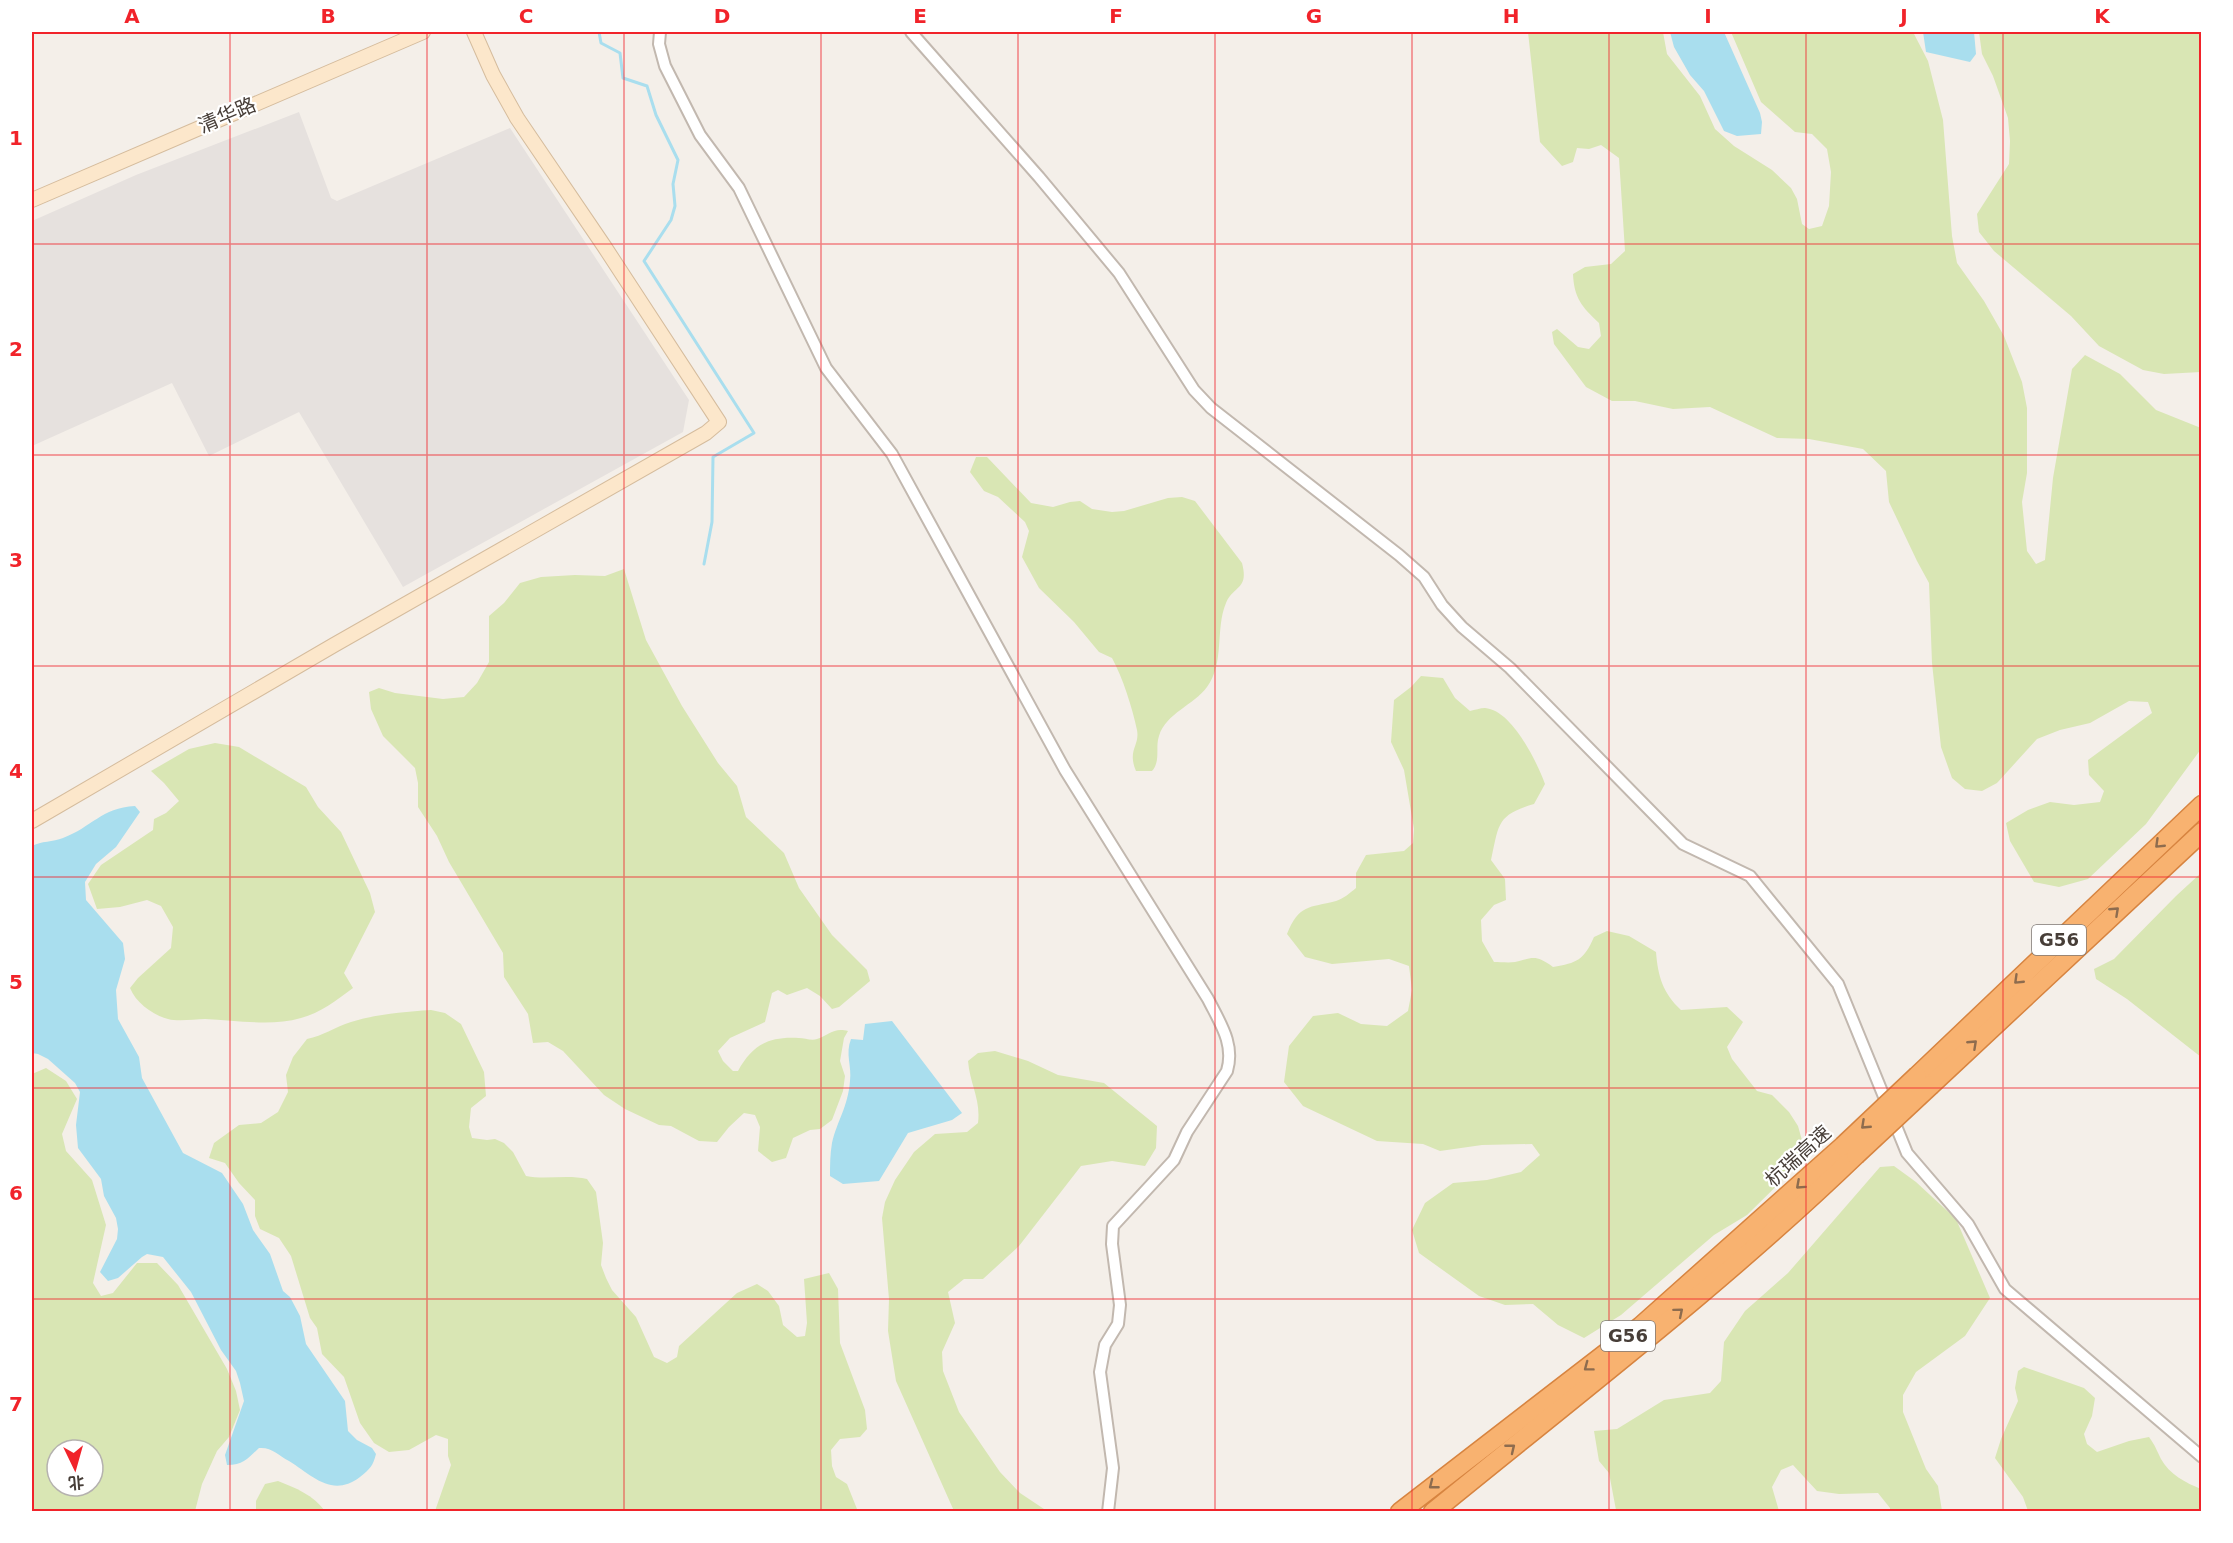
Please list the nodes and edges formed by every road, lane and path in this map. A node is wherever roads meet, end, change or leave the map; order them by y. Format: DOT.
graph roads {
  1 [pos="423,32"];
  2 [pos="474,32"];
  3 [pos="660,32"];
  4 [pos="911,32"];
  5 [pos="32,200"];
  6 [pos="2202,804"];
  7 [pos="32,821"];
  8 [pos="2202,832"];
  9 [pos="1924,1080"];
  10 [pos="1850,1150"];
  11 [pos="2202,1457"];
  12 [pos="1108,1512"];
  13 [pos="1400,1512"];
  14 [pos="1433,1512"];
  1 -- 5 [label="street, 清华路"];
  2 -- 7 [label="street"];
  3 -- 12 [label="street"];
  4 -- 11 [label="street"];
  6 -- 9 [label="highway, 杭瑞高速 / G56, one-way"];
  9 -- 8 [label="highway, 杭瑞高速 / G56, one-way"];
  9 -- 10 [label="highway, 杭瑞高速 / G56, bridge"];
  10 -- 13 [label="highway, 杭瑞高速 / G56, one-way"];
  14 -- 10 [label="highway, 杭瑞高速 / G56, one-way"];
}
